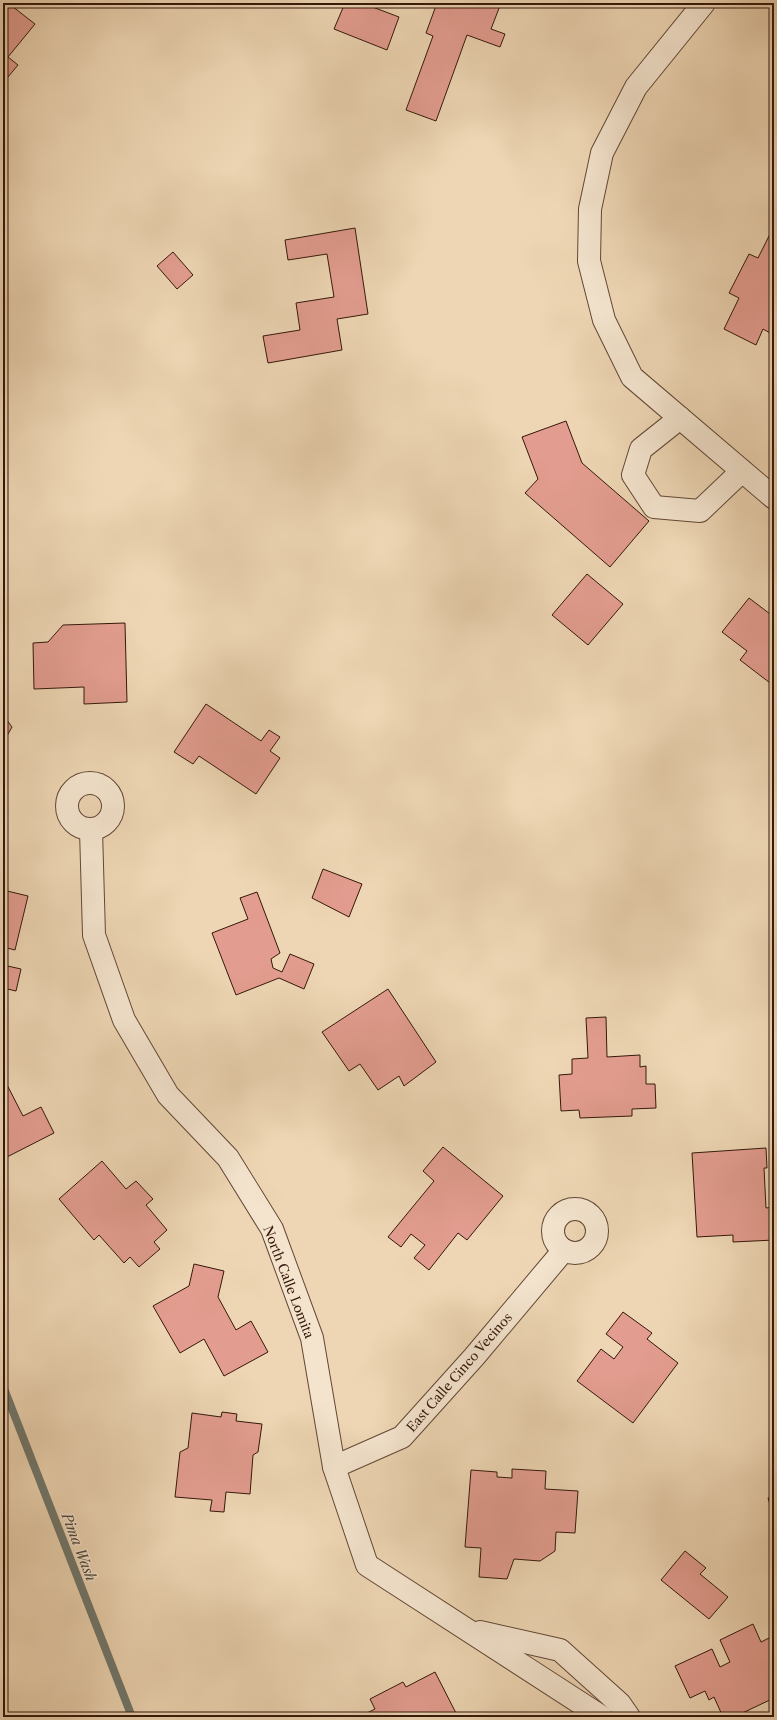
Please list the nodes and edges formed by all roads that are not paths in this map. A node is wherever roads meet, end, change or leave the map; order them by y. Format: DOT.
graph roads {
  1 [pos="704,3"];
  2 [pos="680,418"];
  3 [pos="742,471"];
  4 [pos="774,498"];
  5 [pos="91,830"];
  6 [pos="564,1250"];
  7 [pos="334,1468"];
  8 [pos="466,1629"];
  9 [pos="602,1717"];
  10 [pos="629,1717"];
  1 -- 2 [label="street"];
  2 -- 3 [label="street"];
  2 -- 3 [label="street"];
  3 -- 4 [label="street"];
  5 -- 7 [label="street, North Calle Lomita"];
  6 -- 7 [label="street, East Calle Cinco Vecinos"];
  7 -- 8 [label="street, North Calle Lomita"];
  8 -- 9 [label="street, North Calle Lomita"];
  8 -- 10 [label="street, North Calle Lomita"];
}
